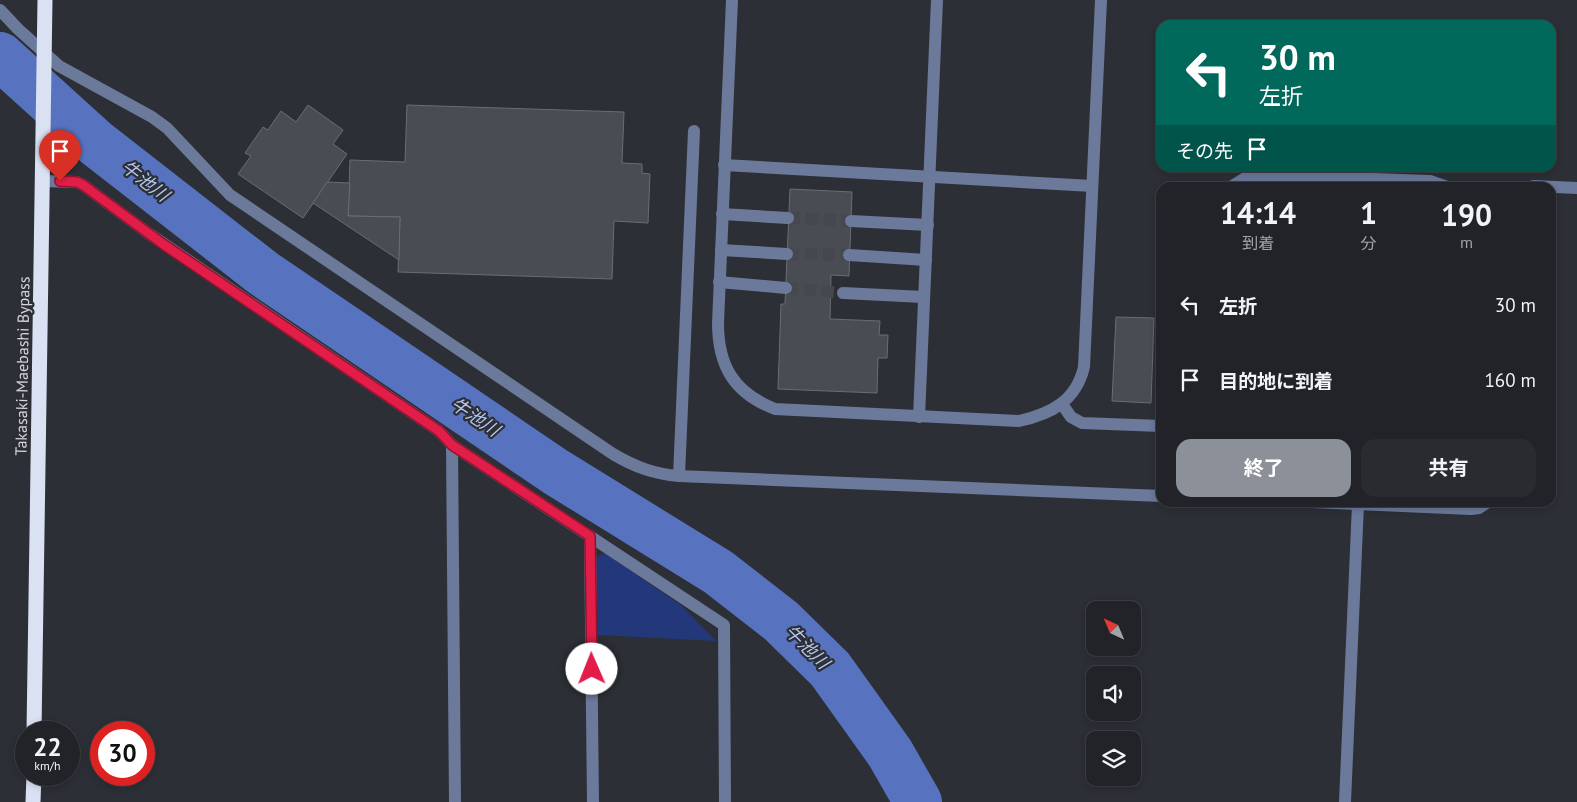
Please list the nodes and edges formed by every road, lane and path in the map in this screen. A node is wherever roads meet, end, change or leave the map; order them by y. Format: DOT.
graph roads {
  1 [pos="45,0"];
  2 [pos="732,0"];
  3 [pos="937,0"];
  4 [pos="1101,0"];
  5 [pos="0,10"];
  6 [pos="44,53"];
  7 [pos="694,131"];
  8 [pos="724,165"];
  9 [pos="930,177"];
  10 [pos="42,181"];
  11 [pos="1249,182"];
  12 [pos="1314,182"];
  13 [pos="1092,186"];
  14 [pos="1556,188"];
  15 [pos="1577,188"];
  16 [pos="722,214"];
  17 [pos="788,218"];
  18 [pos="851,221"];
  19 [pos="928,226"];
  20 [pos="721,250"];
  21 [pos="787,254"];
  22 [pos="849,255"];
  23 [pos="926,260"];
  24 [pos="719,282"];
  25 [pos="786,288"];
  26 [pos="843,293"];
  27 [pos="923,297"];
  28 [pos="1062,404"];
  29 [pos="919,417"];
  30 [pos="1156,426"];
  31 [pos="452,445"];
  32 [pos="679,476"];
  33 [pos="1156,496"];
  34 [pos="1358,507"];
  35 [pos="1426,507"];
  36 [pos="1480,507"];
  37 [pos="590,536"];
  38 [pos="34,721"];
  39 [pos="34,786"];
  40 [pos="33,802"];
  41 [pos="455,802"];
  42 [pos="593,802"];
  43 [pos="725,802"];
  44 [pos="1345,802"];
  1 -- 6 [label="highway, Takasaki-Maebashi Bypass"];
  2 -- 8 [label="street"];
  3 -- 9 [label="street"];
  4 -- 13 [label="street"];
  5 -- 6 [label="street"];
  6 -- 10 [label="highway, Takasaki-Maebashi Bypass"];
  6 -- 32 [label="street"];
  7 -- 32 [label="street"];
  8 -- 9 [label="street"];
  8 -- 16 [label="street"];
  9 -- 13 [label="street"];
  9 -- 19 [label="street"];
  10 -- 31 [label="street"];
  10 -- 38 [label="highway, Takasaki-Maebashi Bypass"];
  11 -- 12 [label="street"];
  13 -- 28 [label="street"];
  14 -- 15 [label="street"];
  16 -- 17 [label="street"];
  16 -- 20 [label="street"];
  18 -- 19 [label="street"];
  19 -- 23 [label="street"];
  20 -- 21 [label="street"];
  20 -- 24 [label="street"];
  22 -- 23 [label="street"];
  23 -- 27 [label="street"];
  24 -- 25 [label="street"];
  24 -- 29 [label="street"];
  26 -- 27 [label="street"];
  27 -- 29 [label="street"];
  28 -- 29 [label="street"];
  28 -- 30 [label="street"];
  31 -- 37 [label="street"];
  31 -- 41 [label="street"];
  32 -- 33 [label="street"];
  34 -- 44 [label="street"];
  35 -- 36 [label="street"];
  37 -- 42 [label="street"];
  37 -- 43 [label="street"];
  39 -- 40 [label="highway"];
}
